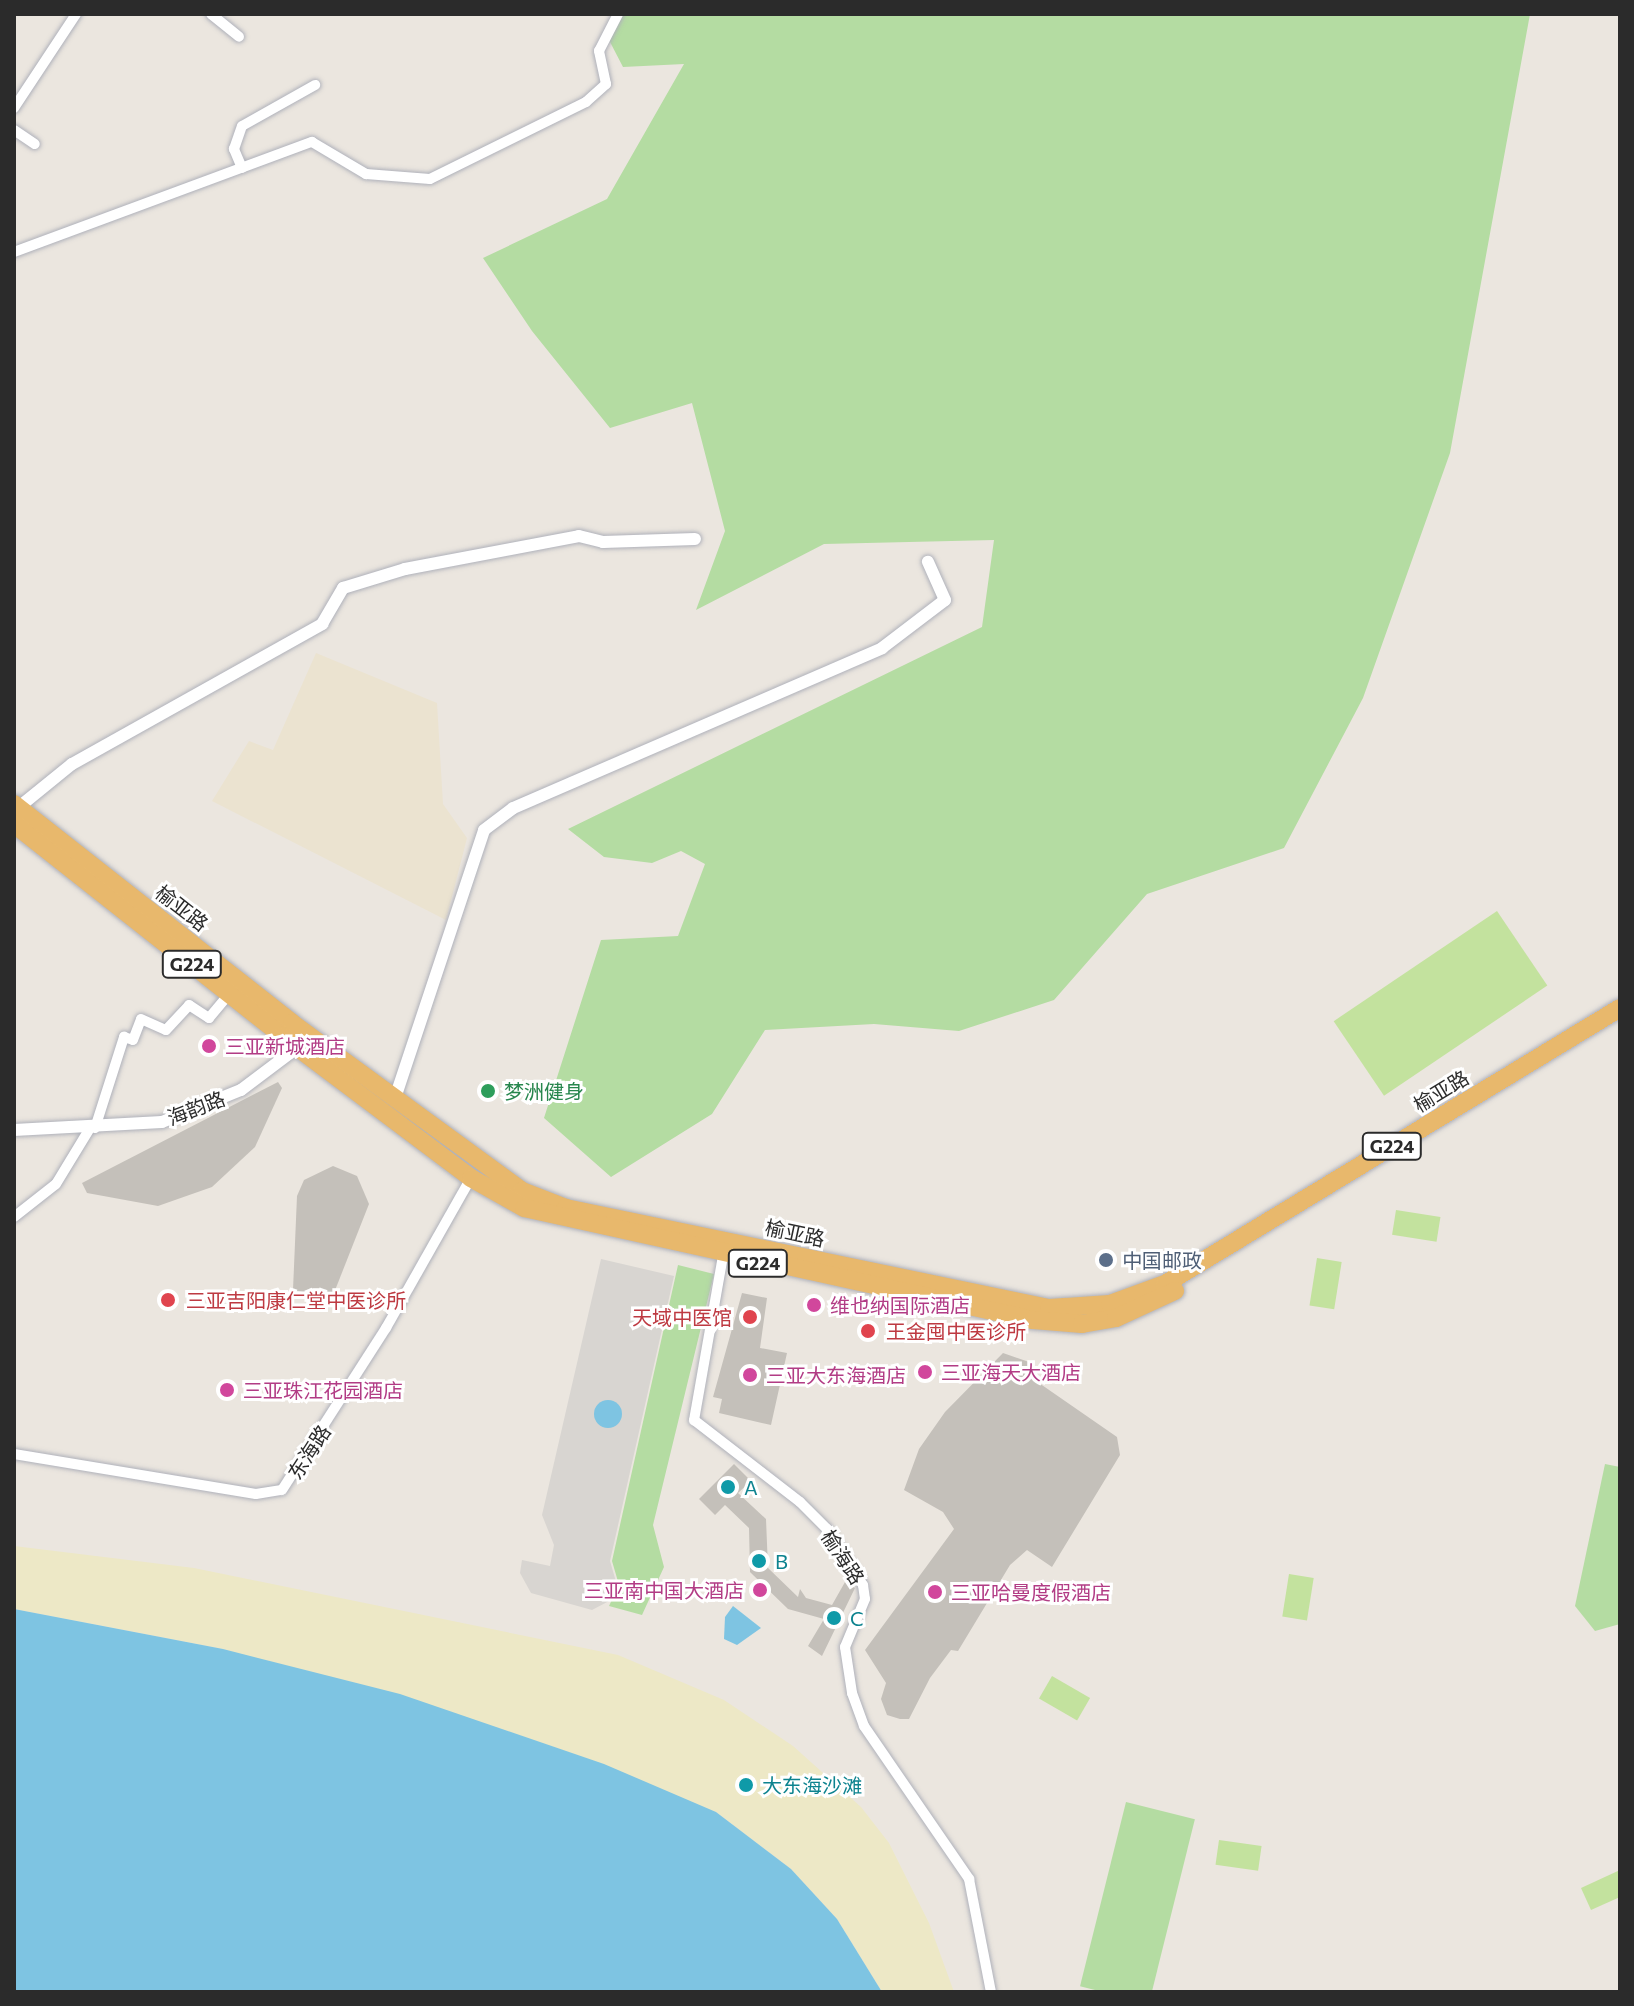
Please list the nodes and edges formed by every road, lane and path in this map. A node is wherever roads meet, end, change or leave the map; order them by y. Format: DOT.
graph roads {
  1 [pos="76,14"];
  2 [pos="211,14"];
  3 [pos="618,14"];
  4 [pos="239,37"];
  5 [pos="315,85"];
  6 [pos="14,108"];
  7 [pos="14,130"];
  8 [pos="35,144"];
  9 [pos="242,168"];
  10 [pos="14,252"];
  11 [pos="695,539"];
  12 [pos="928,562"];
  13 [pos="16,812"];
  14 [pos="229,994"];
  15 [pos="1620,1008"];
  16 [pos="1620,1022"];
  17 [pos="305,1042"];
  18 [pos="395,1098"];
  19 [pos="93,1128"];
  20 [pos="14,1130"];
  21 [pos="471,1178"];
  22 [pos="14,1217"];
  23 [pos="724,1248"];
  24 [pos="14,1454"];
  25 [pos="991,1992"];
  1 -- 6 [label="street"];
  2 -- 4 [label="street"];
  3 -- 9 [label="street"];
  5 -- 9 [label="street"];
  7 -- 8 [label="street"];
  9 -- 10 [label="street"];
  11 -- 13 [label="street"];
  12 -- 18 [label="street"];
  13 -- 14 [label="highway, 榆亚路 / G224"];
  13 -- 17 [label="highway, 榆亚路 / G224"];
  14 -- 17 [label="highway, 榆亚路 / G224"];
  14 -- 19 [label="street"];
  15 -- 23 [label="highway, 榆亚路 / G224"];
  16 -- 23 [label="highway, 榆亚路 / G224"];
  17 -- 18 [label="highway, 榆亚路 / G224"];
  17 -- 19 [label="street, 海韵路"];
  17 -- 21 [label="highway, 榆亚路 / G224"];
  18 -- 23 [label="highway, 榆亚路 / G224"];
  19 -- 20 [label="street, 海韵路"];
  19 -- 22 [label="street"];
  21 -- 23 [label="highway, 榆亚路 / G224"];
  21 -- 24 [label="street, 东海路"];
  23 -- 25 [label="street, 榆海路"];
}
